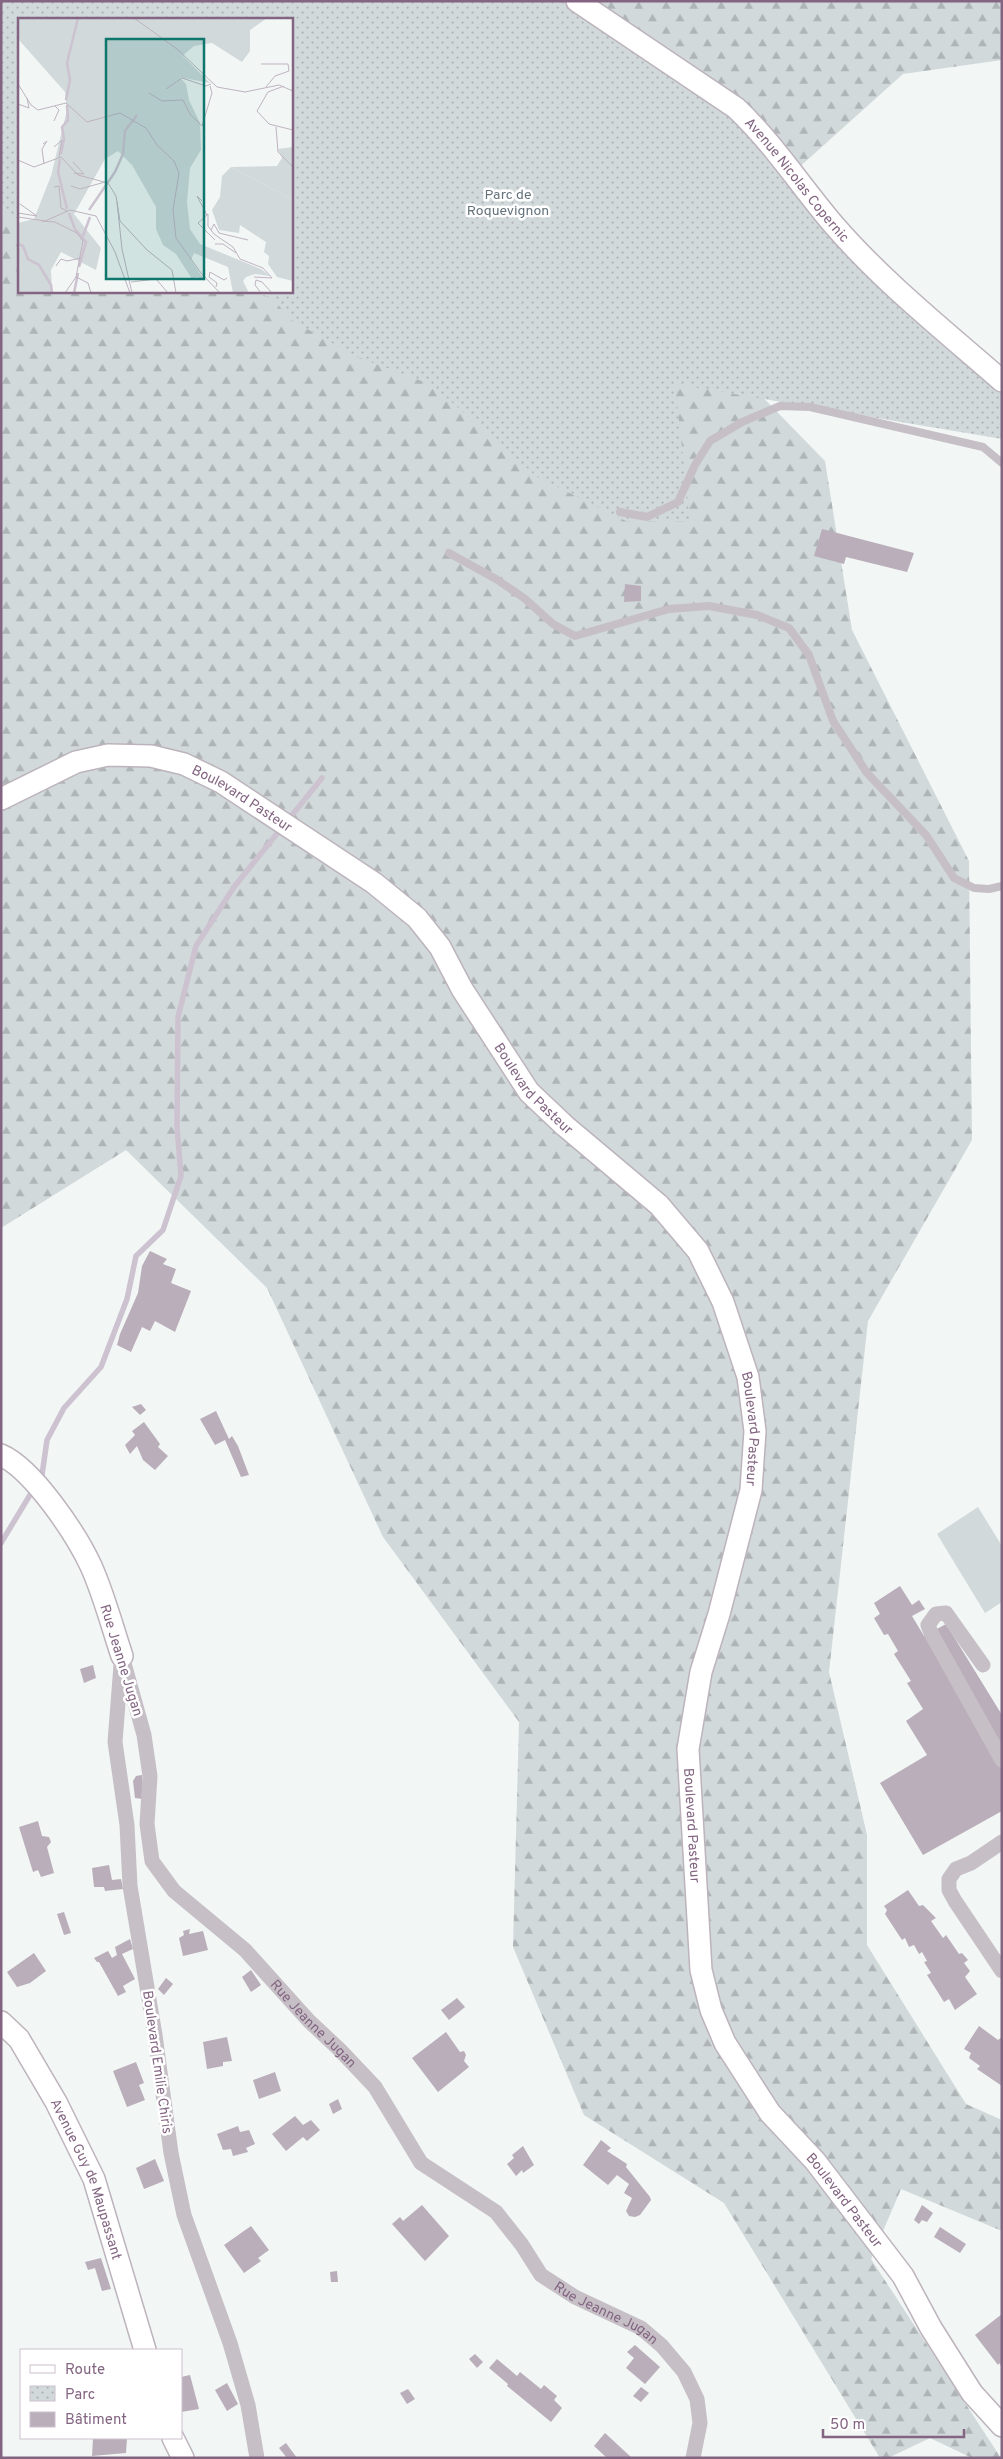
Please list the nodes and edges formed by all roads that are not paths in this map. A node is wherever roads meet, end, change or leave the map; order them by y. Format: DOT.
graph roads {
  1 [pos="577,1"];
  2 [pos="1002,381"];
  3 [pos="1002,463"];
  4 [pos="620,512"];
  5 [pos="449,553"];
  6 [pos="1,799"];
  7 [pos="1002,886"];
  8 [pos="4,1458"];
  9 [pos="122,1656"];
  10 [pos="983,1665"];
  11 [pos="1002,1760"];
  12 [pos="1002,1842"];
  13 [pos="1002,1971"];
  14 [pos="1,2022"];
  15 [pos="145,2349"];
  16 [pos="1002,2426"];
  17 [pos="174,2439"];
  18 [pos="183,2458"];
  19 [pos="257,2458"];
  20 [pos="693,2458"];
  1 -- 2 [label="main road, Avenue Nicolas Copernic"];
  3 -- 4 [label="lane"];
  5 -- 7 [label="lane"];
  6 -- 16 [label="main road, Boulevard Pasteur"];
  8 -- 9 [label="main road, Rue Jeanne Jugan"];
  9 -- 19 [label="street, Boulevard Emilie Chiris"];
  9 -- 20 [label="street, Rue Jeanne Jugan"];
  10 -- 11 [label="street"];
  12 -- 13 [label="street"];
  14 -- 15 [label="main road, Avenue Guy de Maupassant"];
  17 -- 18 [label="main road"];
}
